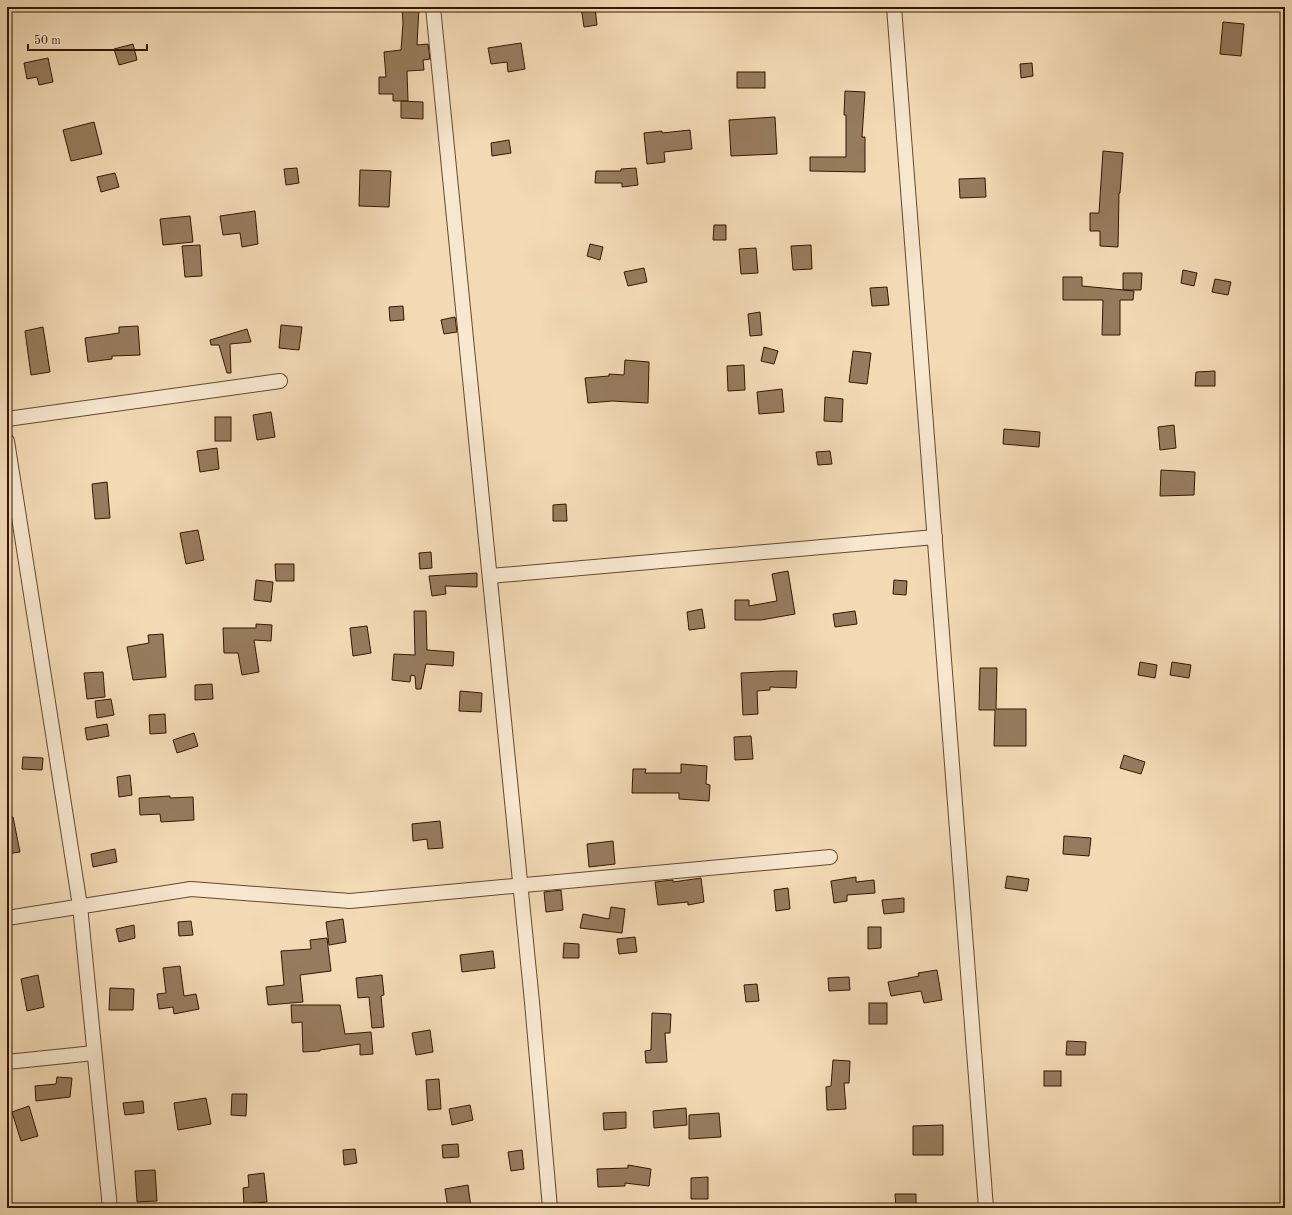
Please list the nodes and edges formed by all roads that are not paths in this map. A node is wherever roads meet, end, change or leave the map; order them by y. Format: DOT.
graph roads {
  1 [pos="433,7"];
  2 [pos="894,7"];
  3 [pos="280,381"];
  4 [pos="7,419"];
  5 [pos="7,441"];
  6 [pos="935,537"];
  7 [pos="490,576"];
  8 [pos="830,857"];
  9 [pos="521,886"];
  10 [pos="80,906"];
  11 [pos="7,918"];
  12 [pos="94,1053"];
  13 [pos="7,1062"];
  14 [pos="110,1208"];
  15 [pos="550,1208"];
  16 [pos="986,1208"];
  1 -- 7 [label="street"];
  2 -- 6 [label="street"];
  3 -- 4 [label="street"];
  5 -- 10 [label="street"];
  6 -- 7 [label="street"];
  6 -- 16 [label="street"];
  7 -- 9 [label="street"];
  8 -- 9 [label="street"];
  9 -- 10 [label="street"];
  9 -- 15 [label="street"];
  10 -- 11 [label="street"];
  10 -- 12 [label="street"];
  12 -- 13 [label="street"];
  12 -- 14 [label="street"];
}
